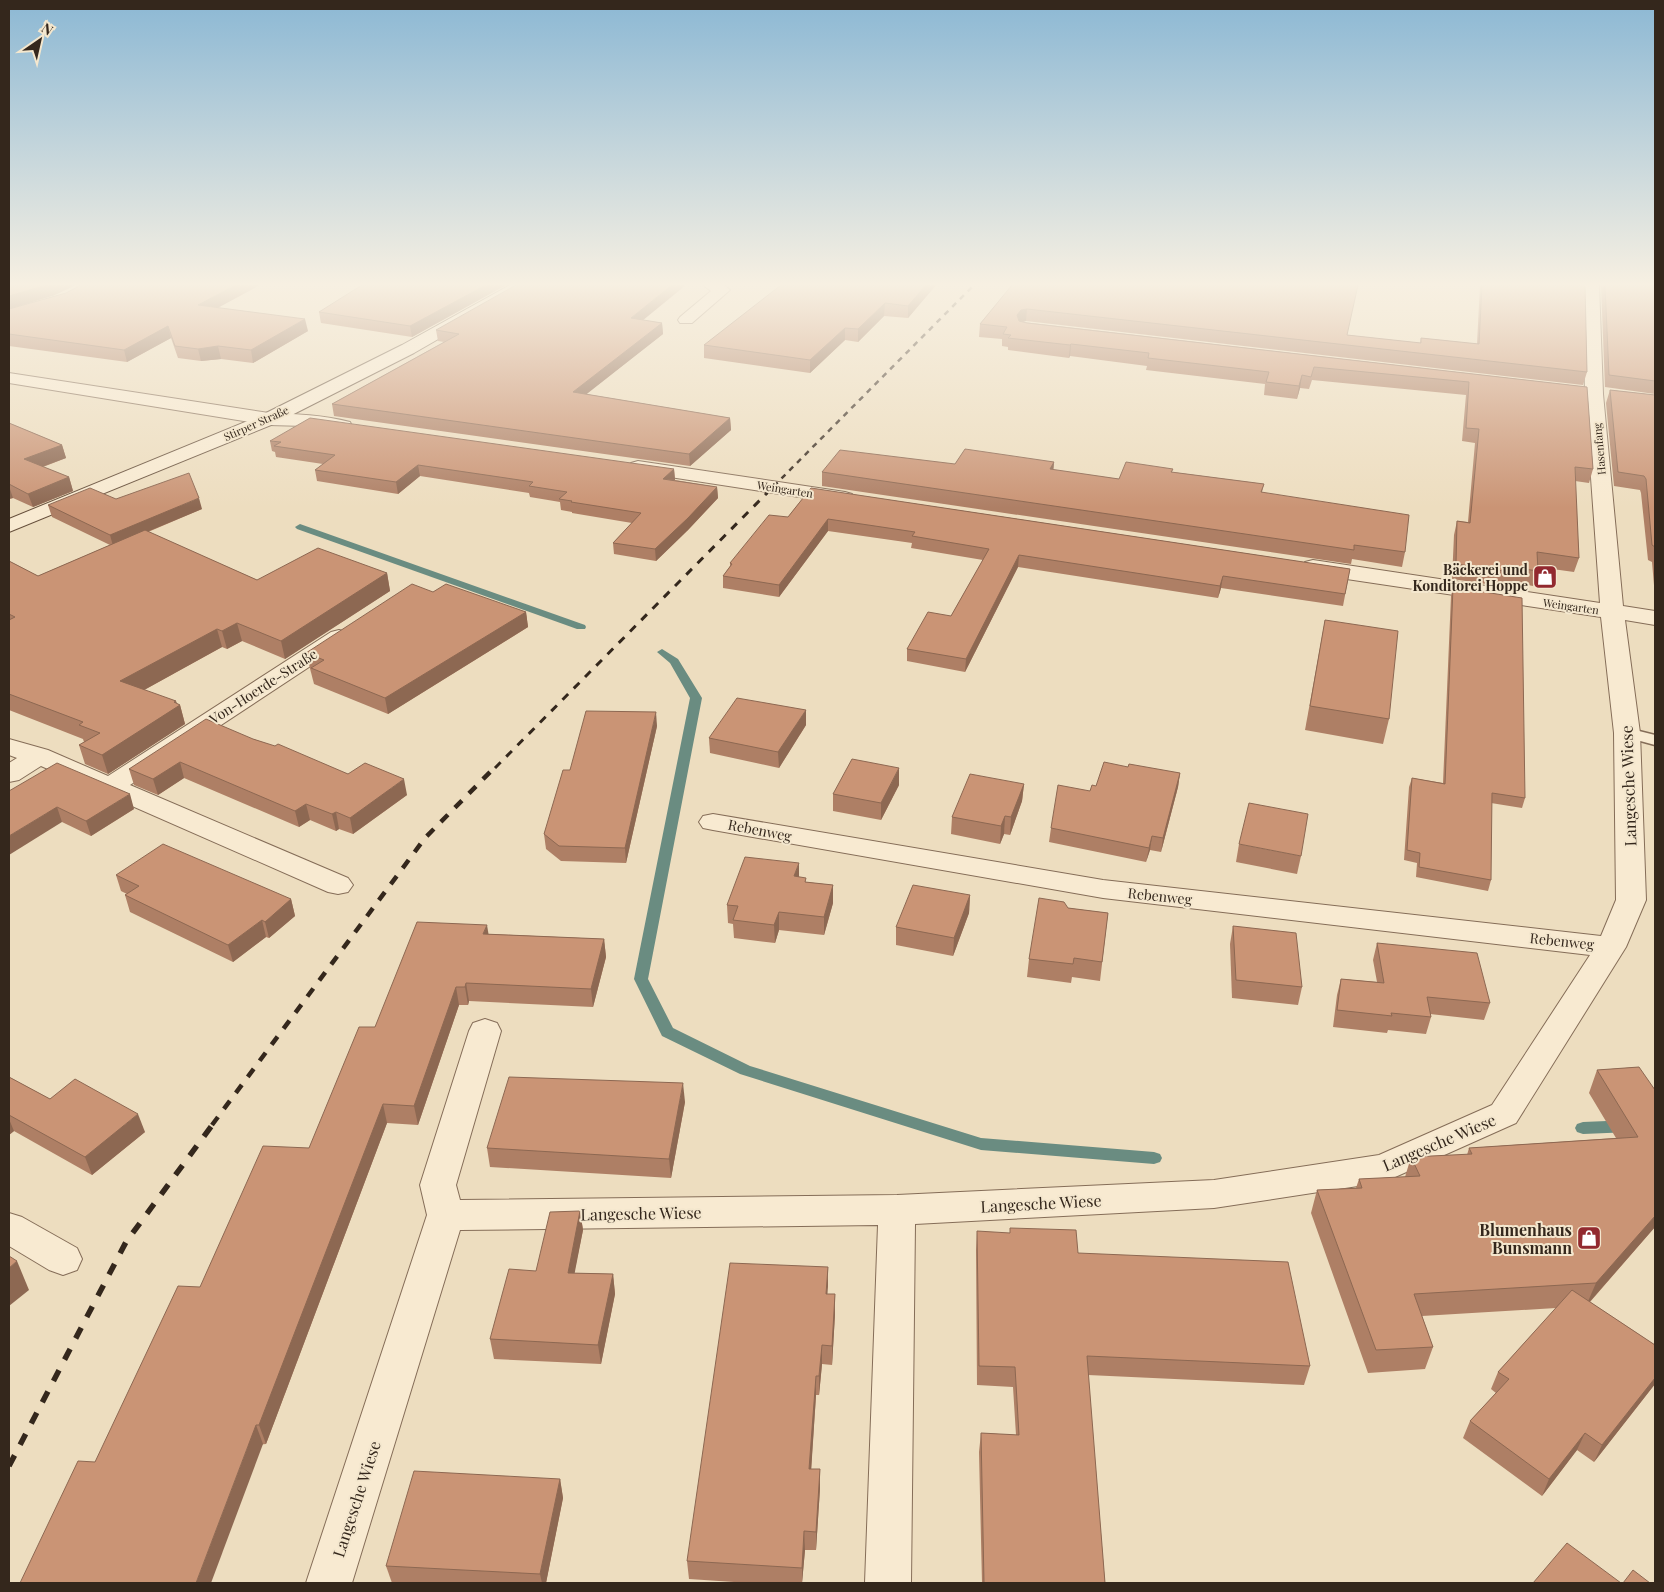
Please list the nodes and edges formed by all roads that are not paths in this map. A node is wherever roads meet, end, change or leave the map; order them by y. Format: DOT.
graph roads {
  1 [pos="389,359"];
  2 [pos="1599,359"];
  3 [pos="9,378"];
  4 [pos="1575,392"];
  5 [pos="1603,395"];
  6 [pos="269,419"];
  7 [pos="363,428"];
  8 [pos="616,464"];
  9 [pos="862,500"];
  10 [pos="9,526"];
  11 [pos="1296,565"];
  12 [pos="1612,612"];
  13 [pos="1655,618"];
  14 [pos="357,624"];
  15 [pos="1641,736"];
  16 [pos="9,746"];
  17 [pos="39,756"];
  18 [pos="9,774"];
  19 [pos="110,786"];
  20 [pos="713,822"];
  21 [pos="338,885"];
  22 [pos="1611,947"];
  23 [pos="485,1031"];
  24 [pos="897,1210"];
  25 [pos="446,1215"];
  26 [pos="9,1228"];
  27 [pos="63,1259"];
  28 [pos="329,1583"];
  29 [pos="888,1583"];
  1 -- 6 [label="street, Stirper Straße"];
  2 -- 5 [label="street, Hasenfang"];
  3 -- 6 [label="street"];
  4 -- 5 [label="street"];
  5 -- 12 [label="street, Hasenfang"];
  6 -- 7 [label="street"];
  6 -- 10 [label="street, Stirper Straße"];
  8 -- 9 [label="street, Weingarten"];
  11 -- 12 [label="street, Weingarten"];
  12 -- 13 [label="street, Weingarten"];
  12 -- 15 [label="street, Langesche Wiese"];
  14 -- 19 [label="street, Von-Hoerde-Straße"];
  15 -- 22 [label="street, Langesche Wiese"];
  16 -- 17 [label="street"];
  17 -- 18 [label="street"];
  17 -- 19 [label="street"];
  19 -- 21 [label="street"];
  20 -- 22 [label="street, Rebenweg"];
  22 -- 24 [label="street, Langesche Wiese"];
  23 -- 25 [label="street"];
  24 -- 25 [label="street, Langesche Wiese"];
  24 -- 29 [label="street"];
  25 -- 28 [label="street, Langesche Wiese"];
  26 -- 27 [label="street"];
}
